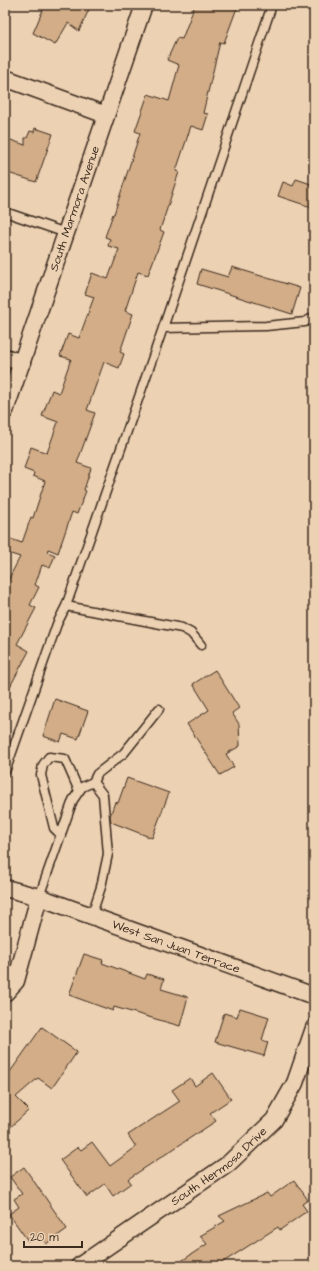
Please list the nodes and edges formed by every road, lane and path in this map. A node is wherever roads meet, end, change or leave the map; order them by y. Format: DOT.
graph roads {
  1 [pos="144,5"];
  2 [pos="272,5"];
  3 [pos="5,78"];
  4 [pos="106,115"];
  5 [pos="5,212"];
  6 [pos="66,234"];
  7 [pos="314,317"];
  8 [pos="163,328"];
  9 [pos="5,357"];
  10 [pos="22,363"];
  11 [pos="5,411"];
  12 [pos="66,606"];
  13 [pos="200,645"];
  14 [pos="159,709"];
  15 [pos="5,772"];
  16 [pos="93,782"];
  17 [pos="79,791"];
  18 [pos="61,835"];
  19 [pos="5,879"];
  20 [pos="5,888"];
  21 [pos="39,897"];
  22 [pos="91,917"];
  23 [pos="5,993"];
  24 [pos="314,996"];
  25 [pos="314,1028"];
  26 [pos="79,1266"];
  1 -- 4 [label="street, South Marmora Avenue"];
  2 -- 8 [label="lane"];
  3 -- 4 [label="street"];
  4 -- 6 [label="street, South Marmora Avenue"];
  5 -- 6 [label="lane"];
  6 -- 10 [label="street, South Marmora Avenue"];
  7 -- 8 [label="lane"];
  8 -- 12 [label="lane"];
  9 -- 10 [label="street"];
  10 -- 11 [label="street, South Marmora Avenue"];
  12 -- 13 [label="lane"];
  12 -- 15 [label="lane"];
  14 -- 16 [label="lane"];
  16 -- 17 [label="lane"];
  16 -- 22 [label="lane"];
  17 -- 18 [label="lane"];
  17 -- 18 [label="lane"];
  18 -- 21 [label="lane"];
  19 -- 21 [label="street, West San Juan Terrace"];
  20 -- 21 [label="street, West San Juan Terrace"];
  21 -- 22 [label="street, West San Juan Terrace"];
  21 -- 23 [label="street"];
  22 -- 24 [label="street, West San Juan Terrace"];
  25 -- 26 [label="street, South Hermosa Drive"];
}
